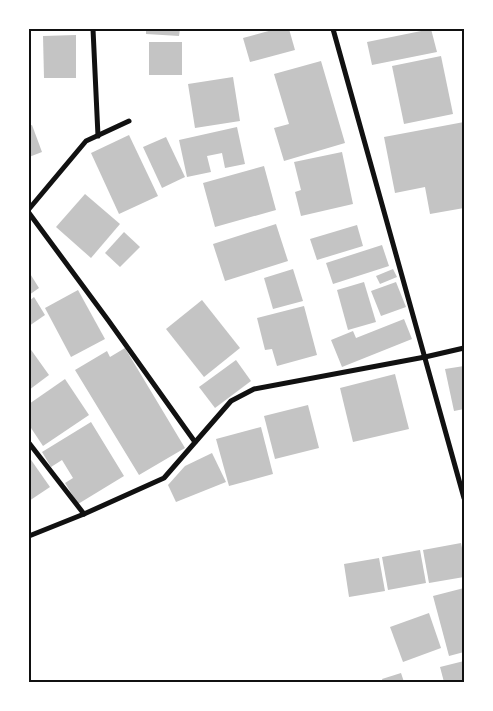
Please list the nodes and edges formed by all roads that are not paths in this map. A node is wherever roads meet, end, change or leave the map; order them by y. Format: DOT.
graph roads {
  1 [pos="93,29"];
  2 [pos="334,29"];
  3 [pos="129,121"];
  4 [pos="98,136"];
  5 [pos="29,209"];
  6 [pos="29,213"];
  7 [pos="464,348"];
  8 [pos="425,357"];
  9 [pos="196,442"];
  10 [pos="29,443"];
  11 [pos="464,498"];
  12 [pos="84,514"];
  13 [pos="29,536"];
  1 -- 4 [label="street"];
  2 -- 8 [label="street"];
  3 -- 4 [label="street"];
  4 -- 5 [label="street"];
  6 -- 9 [label="street"];
  7 -- 8 [label="street"];
  8 -- 9 [label="street"];
  8 -- 11 [label="street"];
  9 -- 12 [label="street"];
  10 -- 12 [label="street"];
  12 -- 13 [label="street"];
}
